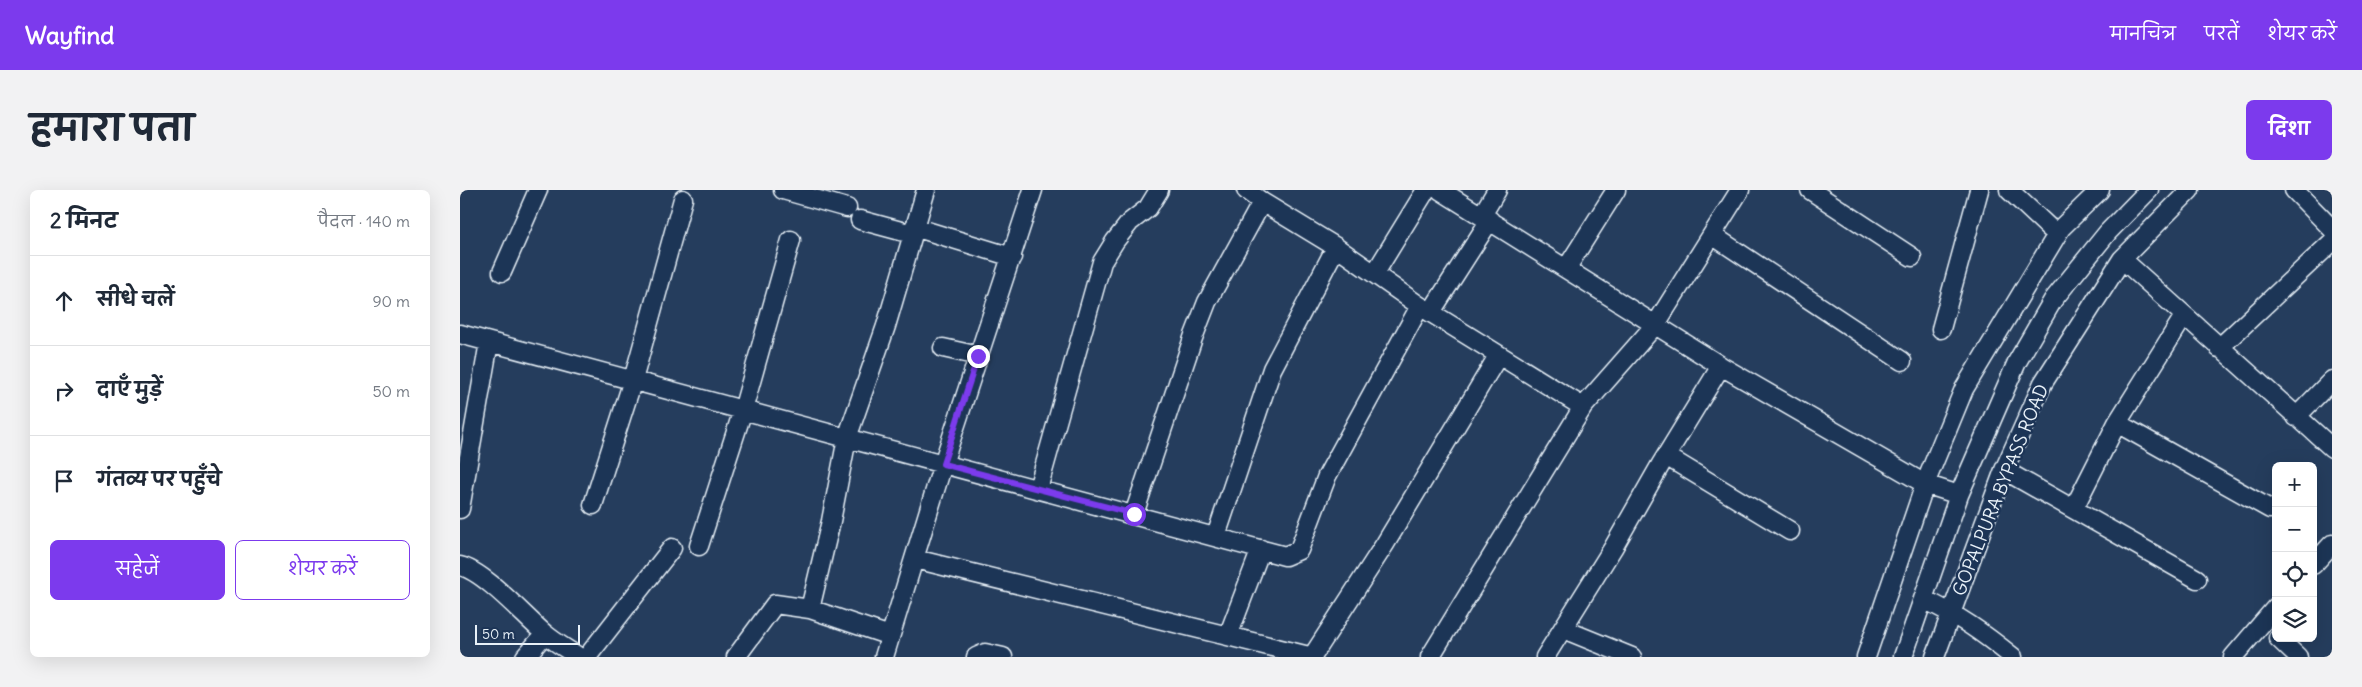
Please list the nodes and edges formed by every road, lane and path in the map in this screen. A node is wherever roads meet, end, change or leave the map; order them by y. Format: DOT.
graph roads {
  1 [pos="538,190"];
  2 [pos="783,190"];
  3 [pos="926,190"];
  4 [pos="1033,190"];
  5 [pos="1158,190"];
  6 [pos="1246,190"];
  7 [pos="1426,190"];
  8 [pos="1440,190"];
  9 [pos="1497,190"];
  10 [pos="1616,190"];
  11 [pos="1740,190"];
  12 [pos="1810,190"];
  13 [pos="1979,190"];
  14 [pos="2009,190"];
  15 [pos="2100,190"];
  16 [pos="2149,190"];
  17 [pos="2190,190"];
  18 [pos="2294,190"];
  19 [pos="683,199"];
  20 [pos="1262,202"];
  21 [pos="847,208"];
  22 [pos="1486,218"];
  23 [pos="860,220"];
  24 [pos="2332,229"];
  25 [pos="914,230"];
  26 [pos="1712,235"];
  27 [pos="2057,235"];
  28 [pos="791,240"];
  29 [pos="2332,242"];
  30 [pos="1336,247"];
  31 [pos="1012,257"];
  32 [pos="1912,257"];
  33 [pos="2122,259"];
  34 [pos="1566,269"];
  35 [pos="502,272"];
  36 [pos="1375,273"];
  37 [pos="1426,309"];
  38 [pos="2184,316"];
  39 [pos="1656,324"];
  40 [pos="1941,329"];
  41 [pos="460,334"];
  42 [pos="489,342"];
  43 [pos="943,348"];
  44 [pos="2219,348"];
  45 [pos="978,356"];
  46 [pos="1498,356"];
  47 [pos="1902,361"];
  48 [pos="1721,366"];
  49 [pos="633,380"];
  50 [pos="2332,380"];
  51 [pos="1583,407"];
  52 [pos="743,410"];
  53 [pos="2296,417"];
  54 [pos="2117,423"];
  55 [pos="847,438"];
  56 [pos="2332,448"];
  57 [pos="1666,456"];
  58 [pos="943,464"];
  59 [pos="2004,470"];
  60 [pos="1925,484"];
  61 [pos="1038,489"];
  62 [pos="1959,495"];
  63 [pos="593,505"];
  64 [pos="460,508"];
  65 [pos="2074,508"];
  66 [pos="2270,509"];
  67 [pos="1134,514"];
  68 [pos="1790,531"];
  69 [pos="1216,536"];
  70 [pos="699,546"];
  71 [pos="672,548"];
  72 [pos="1261,549"];
  73 [pos="2330,549"];
  74 [pos="915,559"];
  75 [pos="2317,561"];
  76 [pos="460,566"];
  77 [pos="2197,579"];
  78 [pos="1923,600"];
  79 [pos="810,609"];
  80 [pos="1951,612"];
  81 [pos="2272,612"];
  82 [pos="2262,623"];
  83 [pos="1563,629"];
  84 [pos="2272,632"];
  85 [pos="545,634"];
  86 [pos="890,636"];
  87 [pos="1228,636"];
  88 [pos="2282,642"];
  89 [pos="525,657"];
  90 [pos="578,657"];
  91 [pos="587,657"];
  92 [pos="736,657"];
  93 [pos="884,657"];
  94 [pos="976,657"];
  95 [pos="1003,657"];
  96 [pos="1313,657"];
  97 [pos="1430,657"];
  98 [pos="1545,657"];
  99 [pos="1632,657"];
  100 [pos="1866,657"];
  101 [pos="1903,657"];
  102 [pos="1935,657"];
  103 [pos="2013,657"];
  104 [pos="2233,657"];
  105 [pos="2298,657"];
  1 -- 35 [label="street"];
  2 -- 21 [label="street"];
  3 -- 25 [label="street"];
  4 -- 31 [label="street"];
  5 -- 61 [label="street"];
  6 -- 20 [label="street"];
  7 -- 36 [label="street"];
  8 -- 22 [label="street"];
  9 -- 22 [label="street"];
  10 -- 34 [label="street"];
  11 -- 26 [label="street"];
  12 -- 32 [label="street"];
  13 -- 40 [label="street"];
  14 -- 27 [label="street"];
  15 -- 27 [label="street"];
  16 -- 62 [label="street, GOPALPURA BYPASS ROAD"];
  17 -- 33 [label="street, GOPALPURA BYPASS ROAD"];
  18 -- 24 [label="street"];
  19 -- 49 [label="street"];
  20 -- 30 [label="street"];
  20 -- 67 [label="street"];
  22 -- 34 [label="street"];
  22 -- 37 [label="street"];
  23 -- 25 [label="street"];
  25 -- 31 [label="street"];
  25 -- 55 [label="street"];
  26 -- 39 [label="street"];
  26 -- 47 [label="street"];
  27 -- 60 [label="street"];
  28 -- 52 [label="street"];
  29 -- 44 [label="street"];
  30 -- 36 [label="street"];
  30 -- 69 [label="street"];
  31 -- 45 [label="street"];
  33 -- 38 [label="street"];
  33 -- 59 [label="street, GOPALPURA BYPASS ROAD"];
  34 -- 39 [label="street"];
  36 -- 37 [label="street"];
  37 -- 46 [label="street"];
  37 -- 72 [label="street"];
  38 -- 44 [label="street"];
  38 -- 54 [label="street"];
  39 -- 48 [label="street"];
  39 -- 51 [label="street"];
  41 -- 42 [label="street"];
  42 -- 49 [label="street"];
  42 -- 64 [label="street"];
  43 -- 45 [label="street"];
  44 -- 53 [label="street"];
  45 -- 58 [label="street"];
  46 -- 51 [label="street"];
  46 -- 96 [label="street"];
  48 -- 57 [label="street"];
  48 -- 60 [label="street"];
  49 -- 52 [label="street"];
  49 -- 63 [label="street"];
  50 -- 53 [label="street"];
  51 -- 97 [label="street"];
  52 -- 55 [label="street"];
  52 -- 70 [label="street"];
  53 -- 56 [label="street"];
  54 -- 65 [label="street"];
  54 -- 66 [label="street"];
  55 -- 58 [label="street"];
  55 -- 79 [label="street"];
  57 -- 68 [label="street"];
  57 -- 83 [label="street"];
  58 -- 61 [label="street"];
  58 -- 74 [label="street"];
  59 -- 65 [label="street"];
  59 -- 80 [label="street, GOPALPURA BYPASS ROAD"];
  60 -- 62 [label="street"];
  60 -- 100 [label="street"];
  61 -- 67 [label="street"];
  62 -- 78 [label="street, GOPALPURA BYPASS ROAD"];
  65 -- 77 [label="street"];
  67 -- 69 [label="street"];
  69 -- 72 [label="street"];
  71 -- 91 [label="street"];
  72 -- 87 [label="street"];
  73 -- 75 [label="street"];
  74 -- 86 [label="street"];
  74 -- 87 [label="street"];
  76 -- 85 [label="street"];
  78 -- 80 [label="street"];
  78 -- 101 [label="street, GOPALPURA BYPASS ROAD"];
  79 -- 86 [label="street"];
  79 -- 92 [label="street"];
  80 -- 102 [label="street, GOPALPURA BYPASS ROAD"];
  80 -- 103 [label="street"];
  81 -- 82 [label="street"];
  82 -- 84 [label="street"];
  82 -- 104 [label="street"];
  83 -- 98 [label="street"];
  83 -- 99 [label="street"];
  85 -- 89 [label="street"];
  85 -- 90 [label="street"];
  86 -- 93 [label="street"];
  87 -- 96 [label="street"];
  88 -- 105 [label="street"];
  94 -- 95 [label="street"];
}
